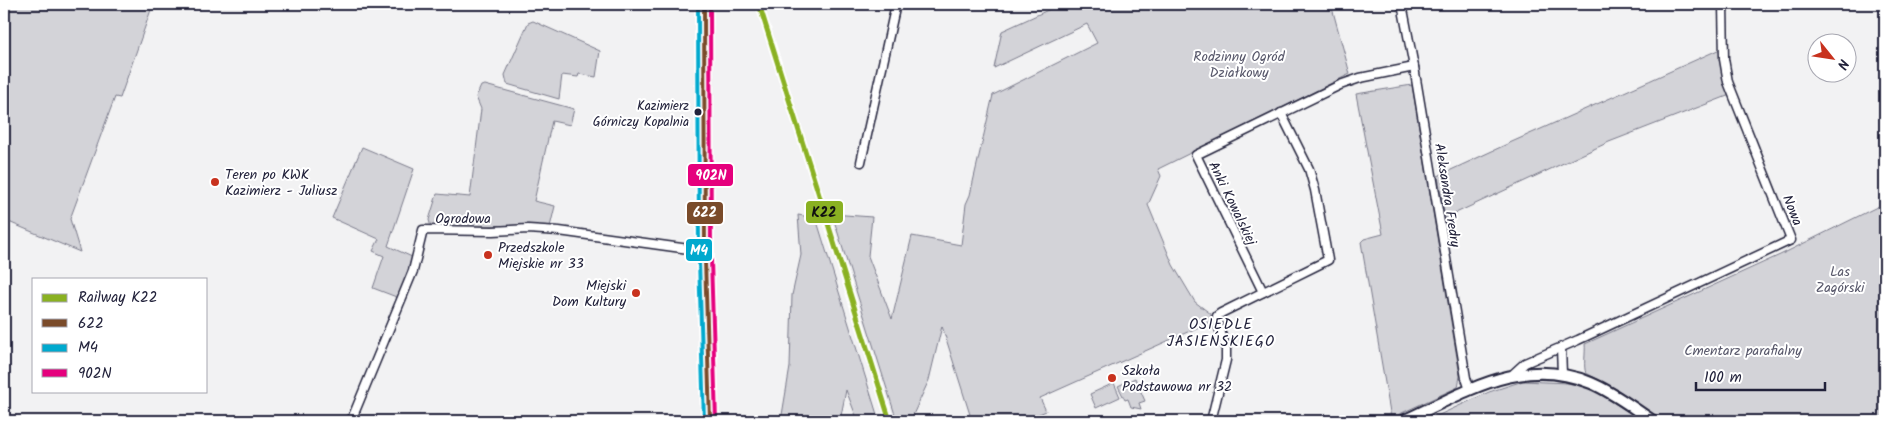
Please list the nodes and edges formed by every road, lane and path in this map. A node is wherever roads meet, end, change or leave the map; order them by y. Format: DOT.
graph roads {
  1 [pos="704,4"];
  2 [pos="896,4"];
  3 [pos="1402,4"];
  4 [pos="1723,4"];
  5 [pos="1414,67"];
  6 [pos="1281,113"];
  7 [pos="861,162"];
  8 [pos="705,250"];
  9 [pos="1263,292"];
  10 [pos="1560,348"];
  11 [pos="1513,374"];
  12 [pos="1562,374"];
  13 [pos="1470,390"];
  14 [pos="351,421"];
  15 [pos="710,421"];
  16 [pos="1211,421"];
  17 [pos="1402,421"];
  18 [pos="1653,421"];
  1 -- 8 [label="street"];
  2 -- 7 [label="street"];
  3 -- 5 [label="street, Aleksandra Fredry"];
  4 -- 10 [label="street, Nowa"];
  5 -- 6 [label="street, Anki Kowalskiej"];
  5 -- 13 [label="street, Aleksandra Fredry"];
  6 -- 9 [label="street"];
  6 -- 9 [label="street, Anki Kowalskiej"];
  8 -- 14 [label="street, Ogrodowa"];
  8 -- 15 [label="street"];
  9 -- 16 [label="street"];
  10 -- 11 [label="street, Nowa"];
  10 -- 12 [label="street"];
  11 -- 12 [label="street"];
  11 -- 13 [label="street"];
  12 -- 18 [label="street"];
  13 -- 17 [label="street"];
}
